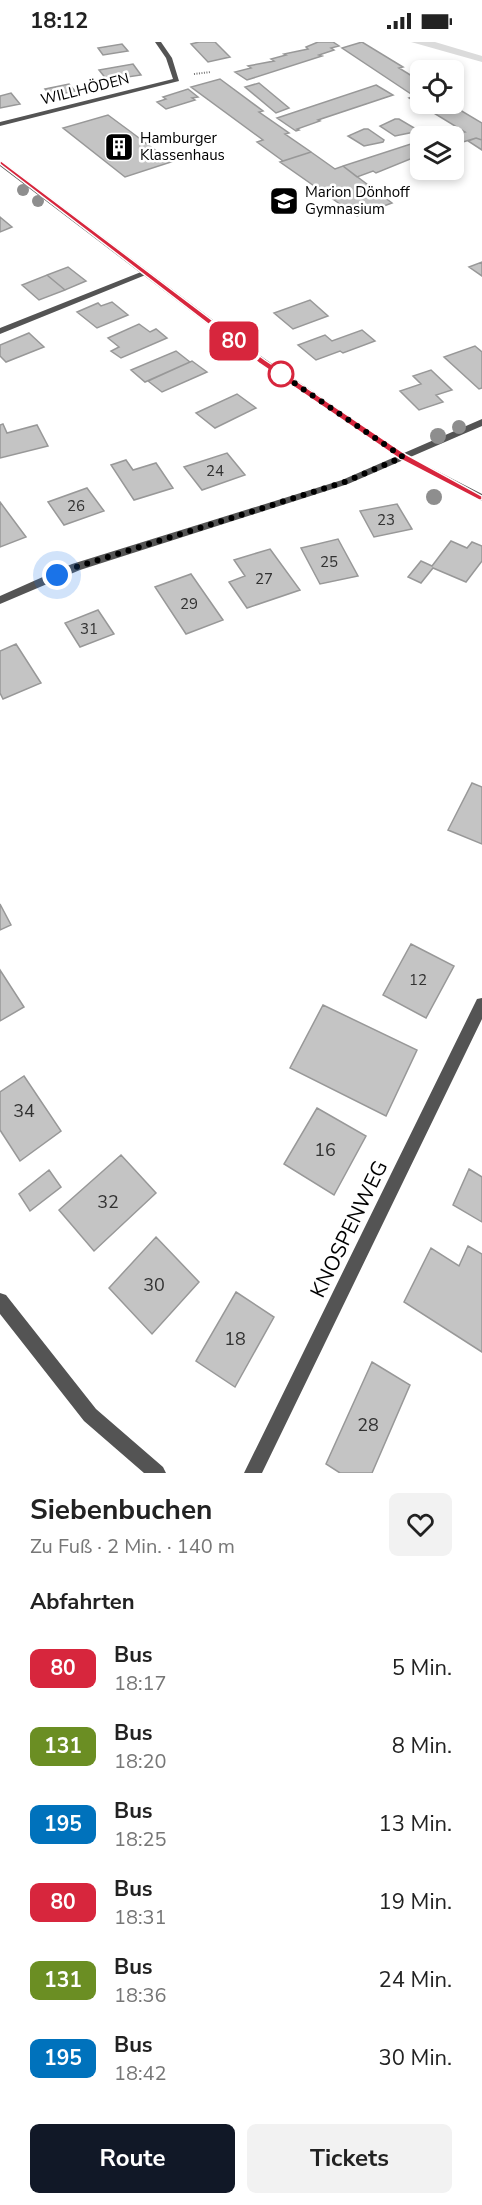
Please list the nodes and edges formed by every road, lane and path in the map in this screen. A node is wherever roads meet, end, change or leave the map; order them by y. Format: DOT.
graph roads {
  1 [pos="158,42"];
  2 [pos="0,124"];
  3 [pos="0,162"];
  4 [pos="144,274"];
  5 [pos="0,331"];
  6 [pos="482,422"];
  7 [pos="403,457"];
  8 [pos="482,498"];
  9 [pos="0,600"];
  10 [pos="482,1004"];
  11 [pos="0,1301"];
  12 [pos="157,1473"];
  13 [pos="253,1473"];
  1 -- 2 [label="street, WILLHÖDEN"];
  3 -- 4 [label="street"];
  4 -- 5 [label="street"];
  4 -- 7 [label="street"];
  6 -- 7 [label="street"];
  7 -- 8 [label="street"];
  7 -- 9 [label="street"];
  10 -- 13 [label="street, KNOSPENWEG"];
  11 -- 12 [label="street"];
}
